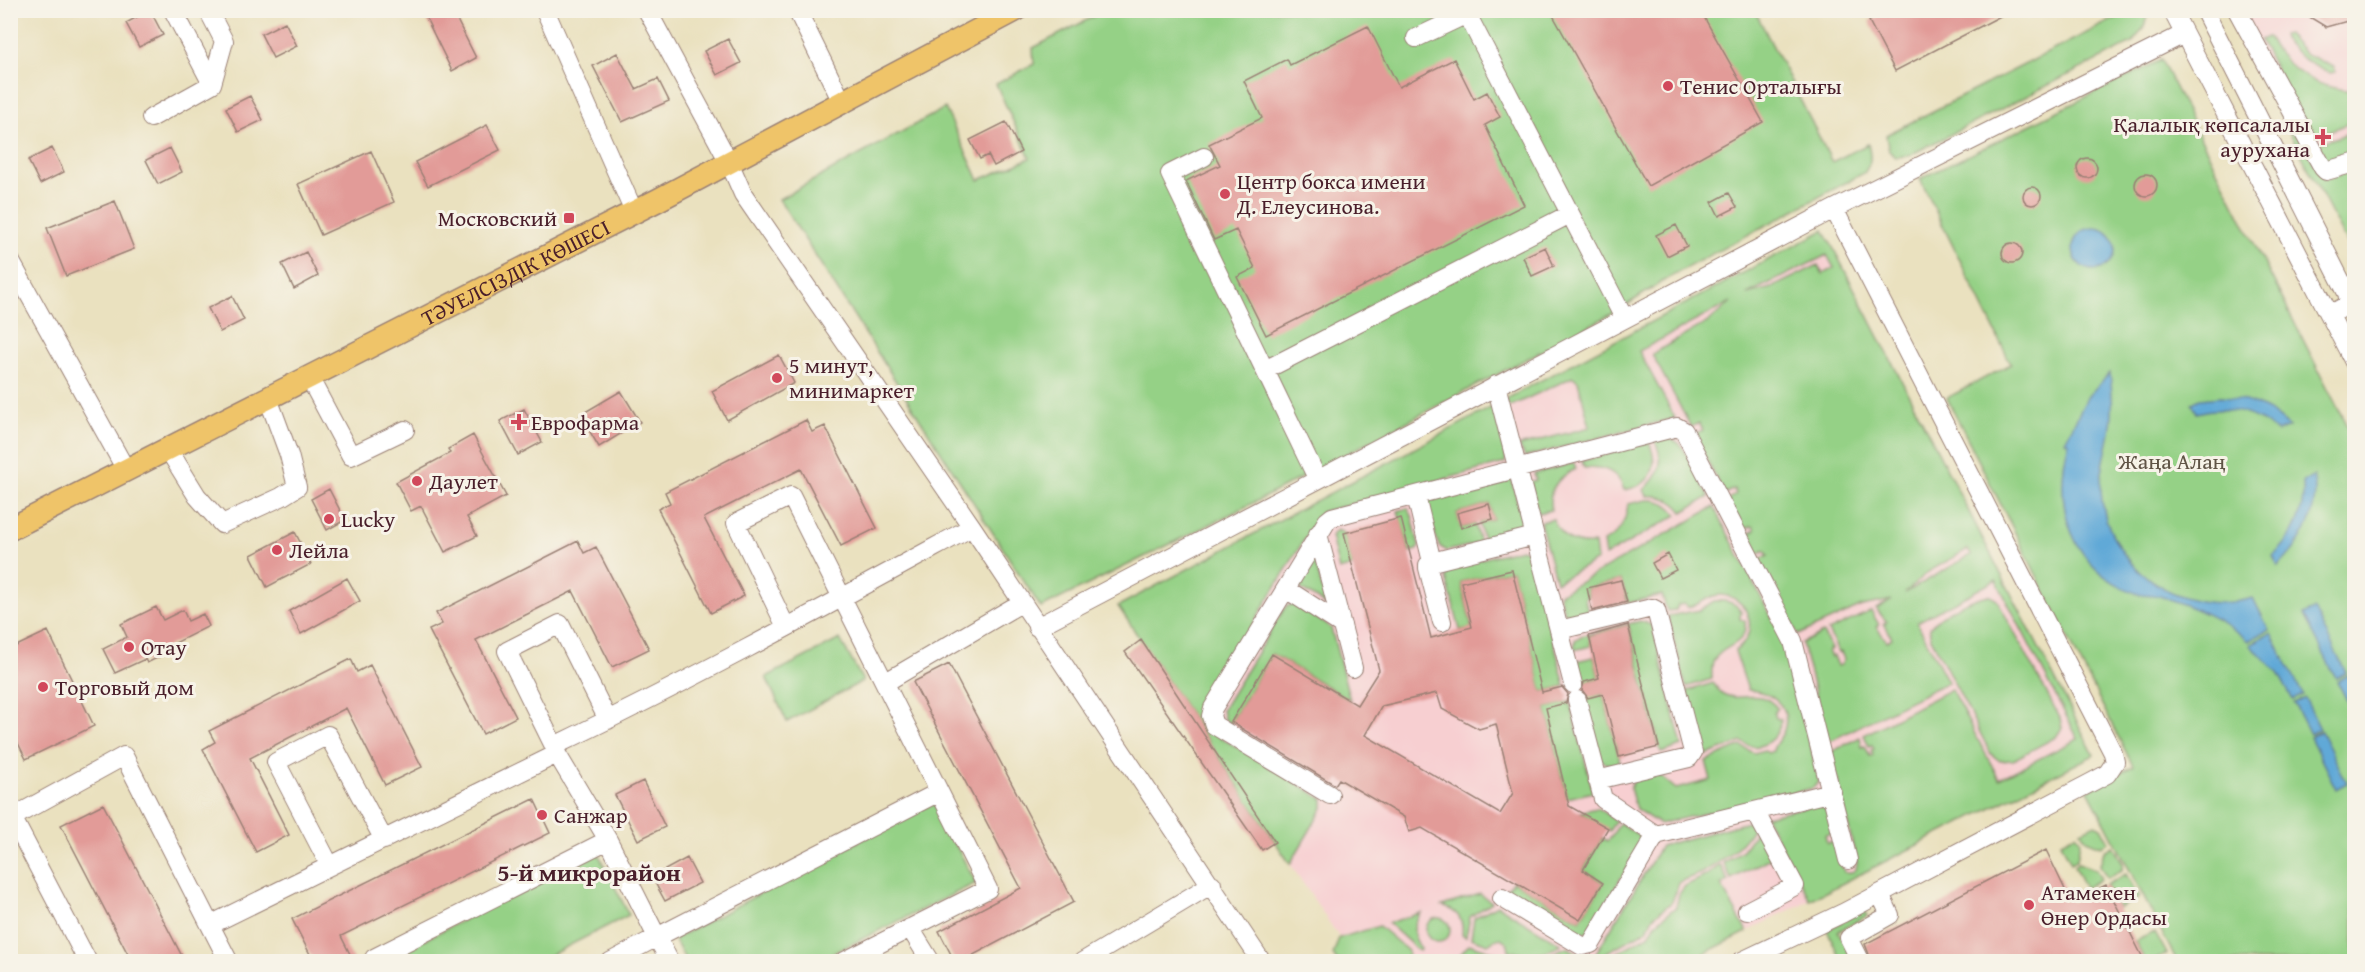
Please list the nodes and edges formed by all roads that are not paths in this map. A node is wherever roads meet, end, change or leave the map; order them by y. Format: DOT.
graph roads {
  1 [pos="173,10"];
  2 [pos="208,10"];
  3 [pos="545,10"];
  4 [pos="647,10"];
  5 [pos="796,10"];
  6 [pos="1016,10"];
  7 [pos="2172,10"];
  8 [pos="2226,10"];
  9 [pos="2237,10"];
  10 [pos="2206,15"];
  11 [pos="2184,34"];
  12 [pos="1416,38"];
  13 [pos="212,84"];
  14 [pos="842,102"];
  15 [pos="151,118"];
  16 [pos="2265,132"];
  17 [pos="2241,144"];
  18 [pos="1204,157"];
  19 [pos="729,162"];
  20 [pos="2355,163"];
  21 [pos="1834,209"];
  22 [pos="634,212"];
  23 [pos="1570,214"];
  24 [pos="10,260"];
  25 [pos="2330,315"];
  26 [pos="1624,318"];
  27 [pos="2355,362"];
  28 [pos="1265,370"];
  29 [pos="309,377"];
  30 [pos="1496,385"];
  31 [pos="268,398"];
  32 [pos="405,430"];
  33 [pos="168,449"];
  34 [pos="1518,469"];
  35 [pos="126,470"];
  36 [pos="1317,478"];
  37 [pos="1416,496"];
  38 [pos="972,527"];
  39 [pos="10,529"];
  40 [pos="1318,534"];
  41 [pos="1535,536"];
  42 [pos="1432,562"];
  43 [pos="1286,589"];
  44 [pos="841,599"];
  45 [pos="1021,603"];
  46 [pos="1442,622"];
  47 [pos="1342,625"];
  48 [pos="786,627"];
  49 [pos="1037,627"];
  50 [pos="1559,630"];
  51 [pos="1353,668"];
  52 [pos="886,682"];
  53 [pos="608,720"];
  54 [pos="556,750"];
  55 [pos="1596,780"];
  56 [pos="939,792"];
  57 [pos="1832,792"];
  58 [pos="1330,795"];
  59 [pos="1755,811"];
  60 [pos="12,815"];
  61 [pos="1656,835"];
  62 [pos="384,840"];
  63 [pos="608,840"];
  64 [pos="1848,860"];
  65 [pos="330,866"];
  66 [pos="1212,884"];
  67 [pos="1880,894"];
  68 [pos="1502,898"];
  69 [pos="1747,911"];
  70 [pos="210,924"];
  71 [pos="910,928"];
  72 [pos="657,937"];
  73 [pos="1255,959"];
  74 [pos="88,962"];
  75 [pos="229,962"];
  76 [pos="376,962"];
  77 [pos="610,962"];
  78 [pos="670,962"];
  79 [pos="843,962"];
  80 [pos="931,962"];
  81 [pos="1082,962"];
  82 [pos="1740,962"];
  83 [pos="1861,962"];
  1 -- 13 [label="street"];
  2 -- 13 [label="street"];
  3 -- 22 [label="street"];
  4 -- 19 [label="street"];
  5 -- 14 [label="street"];
  6 -- 14 [label="main road, ТӘУЕЛСІЗДІК КӨШЕСІ"];
  7 -- 11 [label="street"];
  8 -- 10 [label="street"];
  9 -- 20 [label="street"];
  10 -- 16 [label="street"];
  11 -- 17 [label="street"];
  11 -- 21 [label="street"];
  12 -- 23 [label="street"];
  13 -- 15 [label="street"];
  14 -- 19 [label="main road, ТӘУЕЛСІЗДІК КӨШЕСІ"];
  16 -- 17 [label="street"];
  16 -- 25 [label="street"];
  17 -- 25 [label="street"];
  18 -- 28 [label="street"];
  19 -- 22 [label="main road, ТӘУЕЛСІЗДІК КӨШЕСІ"];
  19 -- 38 [label="street"];
  21 -- 26 [label="street"];
  21 -- 67 [label="street"];
  22 -- 29 [label="main road, ТӘУЕЛСІЗДІК КӨШЕСІ"];
  23 -- 26 [label="street"];
  23 -- 28 [label="street"];
  24 -- 35 [label="street"];
  25 -- 27 [label="street"];
  26 -- 30 [label="street"];
  28 -- 36 [label="street"];
  29 -- 31 [label="main road, ТӘУЕЛСІЗДІК КӨШЕСІ"];
  29 -- 32 [label="street"];
  30 -- 34 [label="street"];
  30 -- 36 [label="street"];
  31 -- 33 [label="main road, ТӘУЕЛСІЗДІК КӨШЕСІ"];
  31 -- 33 [label="street"];
  33 -- 35 [label="main road, ТӘУЕЛСІЗДІК КӨШЕСІ"];
  34 -- 37 [label="street"];
  34 -- 41 [label="street"];
  34 -- 57 [label="street"];
  35 -- 39 [label="main road, ТӘУЕЛСІЗДІК КӨШЕСІ"];
  36 -- 49 [label="street"];
  37 -- 40 [label="street"];
  37 -- 42 [label="street"];
  38 -- 44 [label="street"];
  38 -- 45 [label="street"];
  40 -- 43 [label="street"];
  40 -- 47 [label="street"];
  41 -- 42 [label="street"];
  41 -- 50 [label="street"];
  42 -- 46 [label="street"];
  43 -- 47 [label="street"];
  43 -- 58 [label="street"];
  44 -- 48 [label="street"];
  44 -- 48 [label="street"];
  44 -- 52 [label="street"];
  45 -- 49 [label="street"];
  45 -- 52 [label="street"];
  47 -- 51 [label="street"];
  48 -- 53 [label="street"];
  49 -- 66 [label="street"];
  50 -- 55 [label="street"];
  50 -- 55 [label="street"];
  52 -- 56 [label="street"];
  53 -- 54 [label="street"];
  53 -- 54 [label="street"];
  54 -- 62 [label="street"];
  54 -- 63 [label="street"];
  55 -- 61 [label="street"];
  56 -- 71 [label="street"];
  56 -- 72 [label="street"];
  57 -- 59 [label="street"];
  57 -- 64 [label="street"];
  59 -- 61 [label="street"];
  59 -- 69 [label="street"];
  60 -- 70 [label="street"];
  60 -- 74 [label="street"];
  61 -- 68 [label="street"];
  62 -- 65 [label="street"];
  62 -- 65 [label="street"];
  63 -- 72 [label="street"];
  63 -- 76 [label="street"];
  65 -- 70 [label="street"];
  66 -- 73 [label="street"];
  66 -- 81 [label="street"];
  67 -- 82 [label="street"];
  67 -- 83 [label="street"];
  70 -- 75 [label="street"];
  71 -- 79 [label="street"];
  71 -- 80 [label="street"];
  72 -- 77 [label="street"];
  72 -- 78 [label="street"];
}
